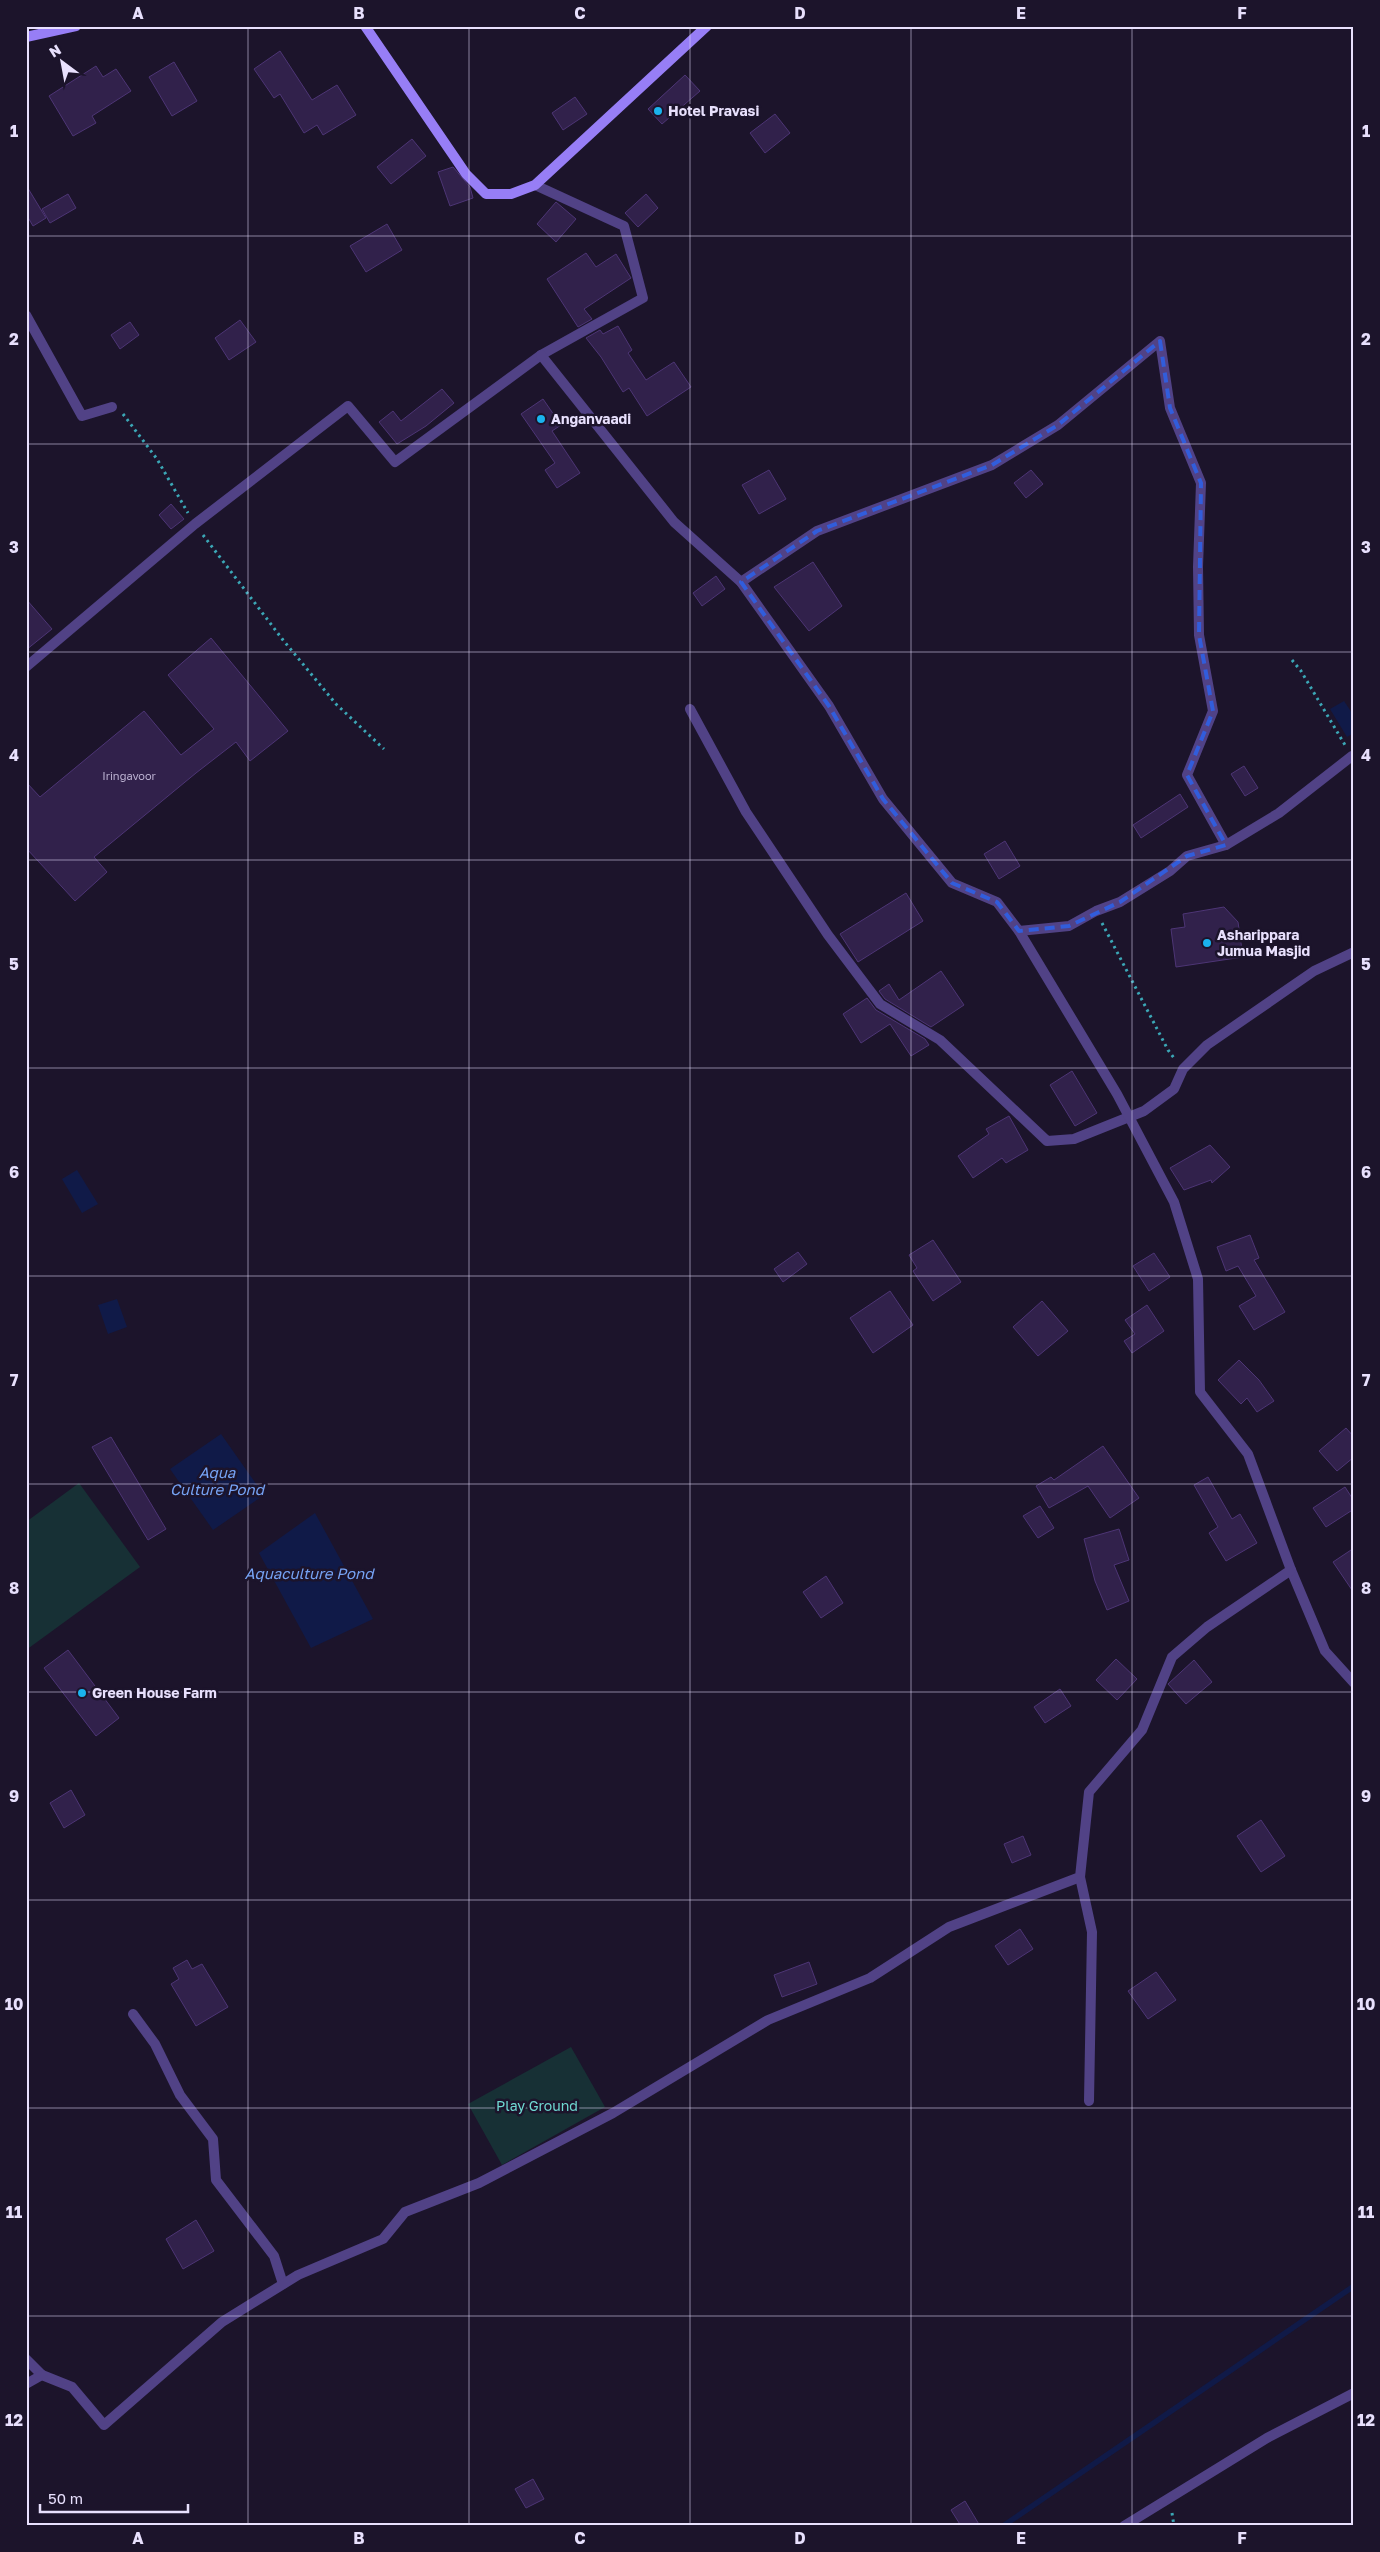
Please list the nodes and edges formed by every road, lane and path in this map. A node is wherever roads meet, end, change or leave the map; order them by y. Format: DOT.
graph roads {
  1 [pos="76,26"];
  2 [pos="365,26"];
  3 [pos="707,26"];
  4 [pos="26,36"];
  5 [pos="535,185"];
  6 [pos="26,315"];
  7 [pos="541,355"];
  8 [pos="112,407"];
  9 [pos="195,524"];
  10 [pos="741,582"];
  11 [pos="1292,660"];
  12 [pos="26,667"];
  13 [pos="690,709"];
  14 [pos="384,749"];
  15 [pos="1352,756"];
  16 [pos="1226,845"];
  17 [pos="1096,912"];
  18 [pos="1019,930"];
  19 [pos="1354,952"];
  20 [pos="1183,1069"];
  21 [pos="1129,1117"];
  22 [pos="1291,1570"];
  23 [pos="1354,1683"];
  24 [pos="1080,1877"];
  25 [pos="133,2014"];
  26 [pos="1089,2101"];
  27 [pos="283,2284"];
  28 [pos="26,2359"];
  29 [pos="42,2375"];
  30 [pos="26,2384"];
  31 [pos="1354,2393"];
  32 [pos="1124,2526"];
  1 -- 4 [label="main road"];
  2 -- 5 [label="main road"];
  3 -- 5 [label="main road"];
  5 -- 7 [label="street"];
  6 -- 8 [label="street"];
  7 -- 9 [label="street"];
  7 -- 10 [label="street"];
  8 -- 9 [label="path"];
  9 -- 12 [label="street"];
  9 -- 14 [label="path"];
  10 -- 16 [label="street"];
  10 -- 18 [label="street"];
  11 -- 15 [label="path"];
  13 -- 21 [label="street"];
  15 -- 16 [label="street"];
  16 -- 17 [label="street"];
  17 -- 18 [label="street"];
  17 -- 20 [label="path"];
  18 -- 21 [label="street"];
  19 -- 20 [label="street"];
  20 -- 21 [label="street"];
  21 -- 22 [label="street"];
  22 -- 23 [label="street"];
  22 -- 24 [label="street"];
  24 -- 26 [label="street"];
  24 -- 27 [label="street"];
  25 -- 27 [label="street"];
  27 -- 29 [label="street"];
  28 -- 29 [label="street"];
  29 -- 30 [label="street"];
  31 -- 32 [label="street"];
}
